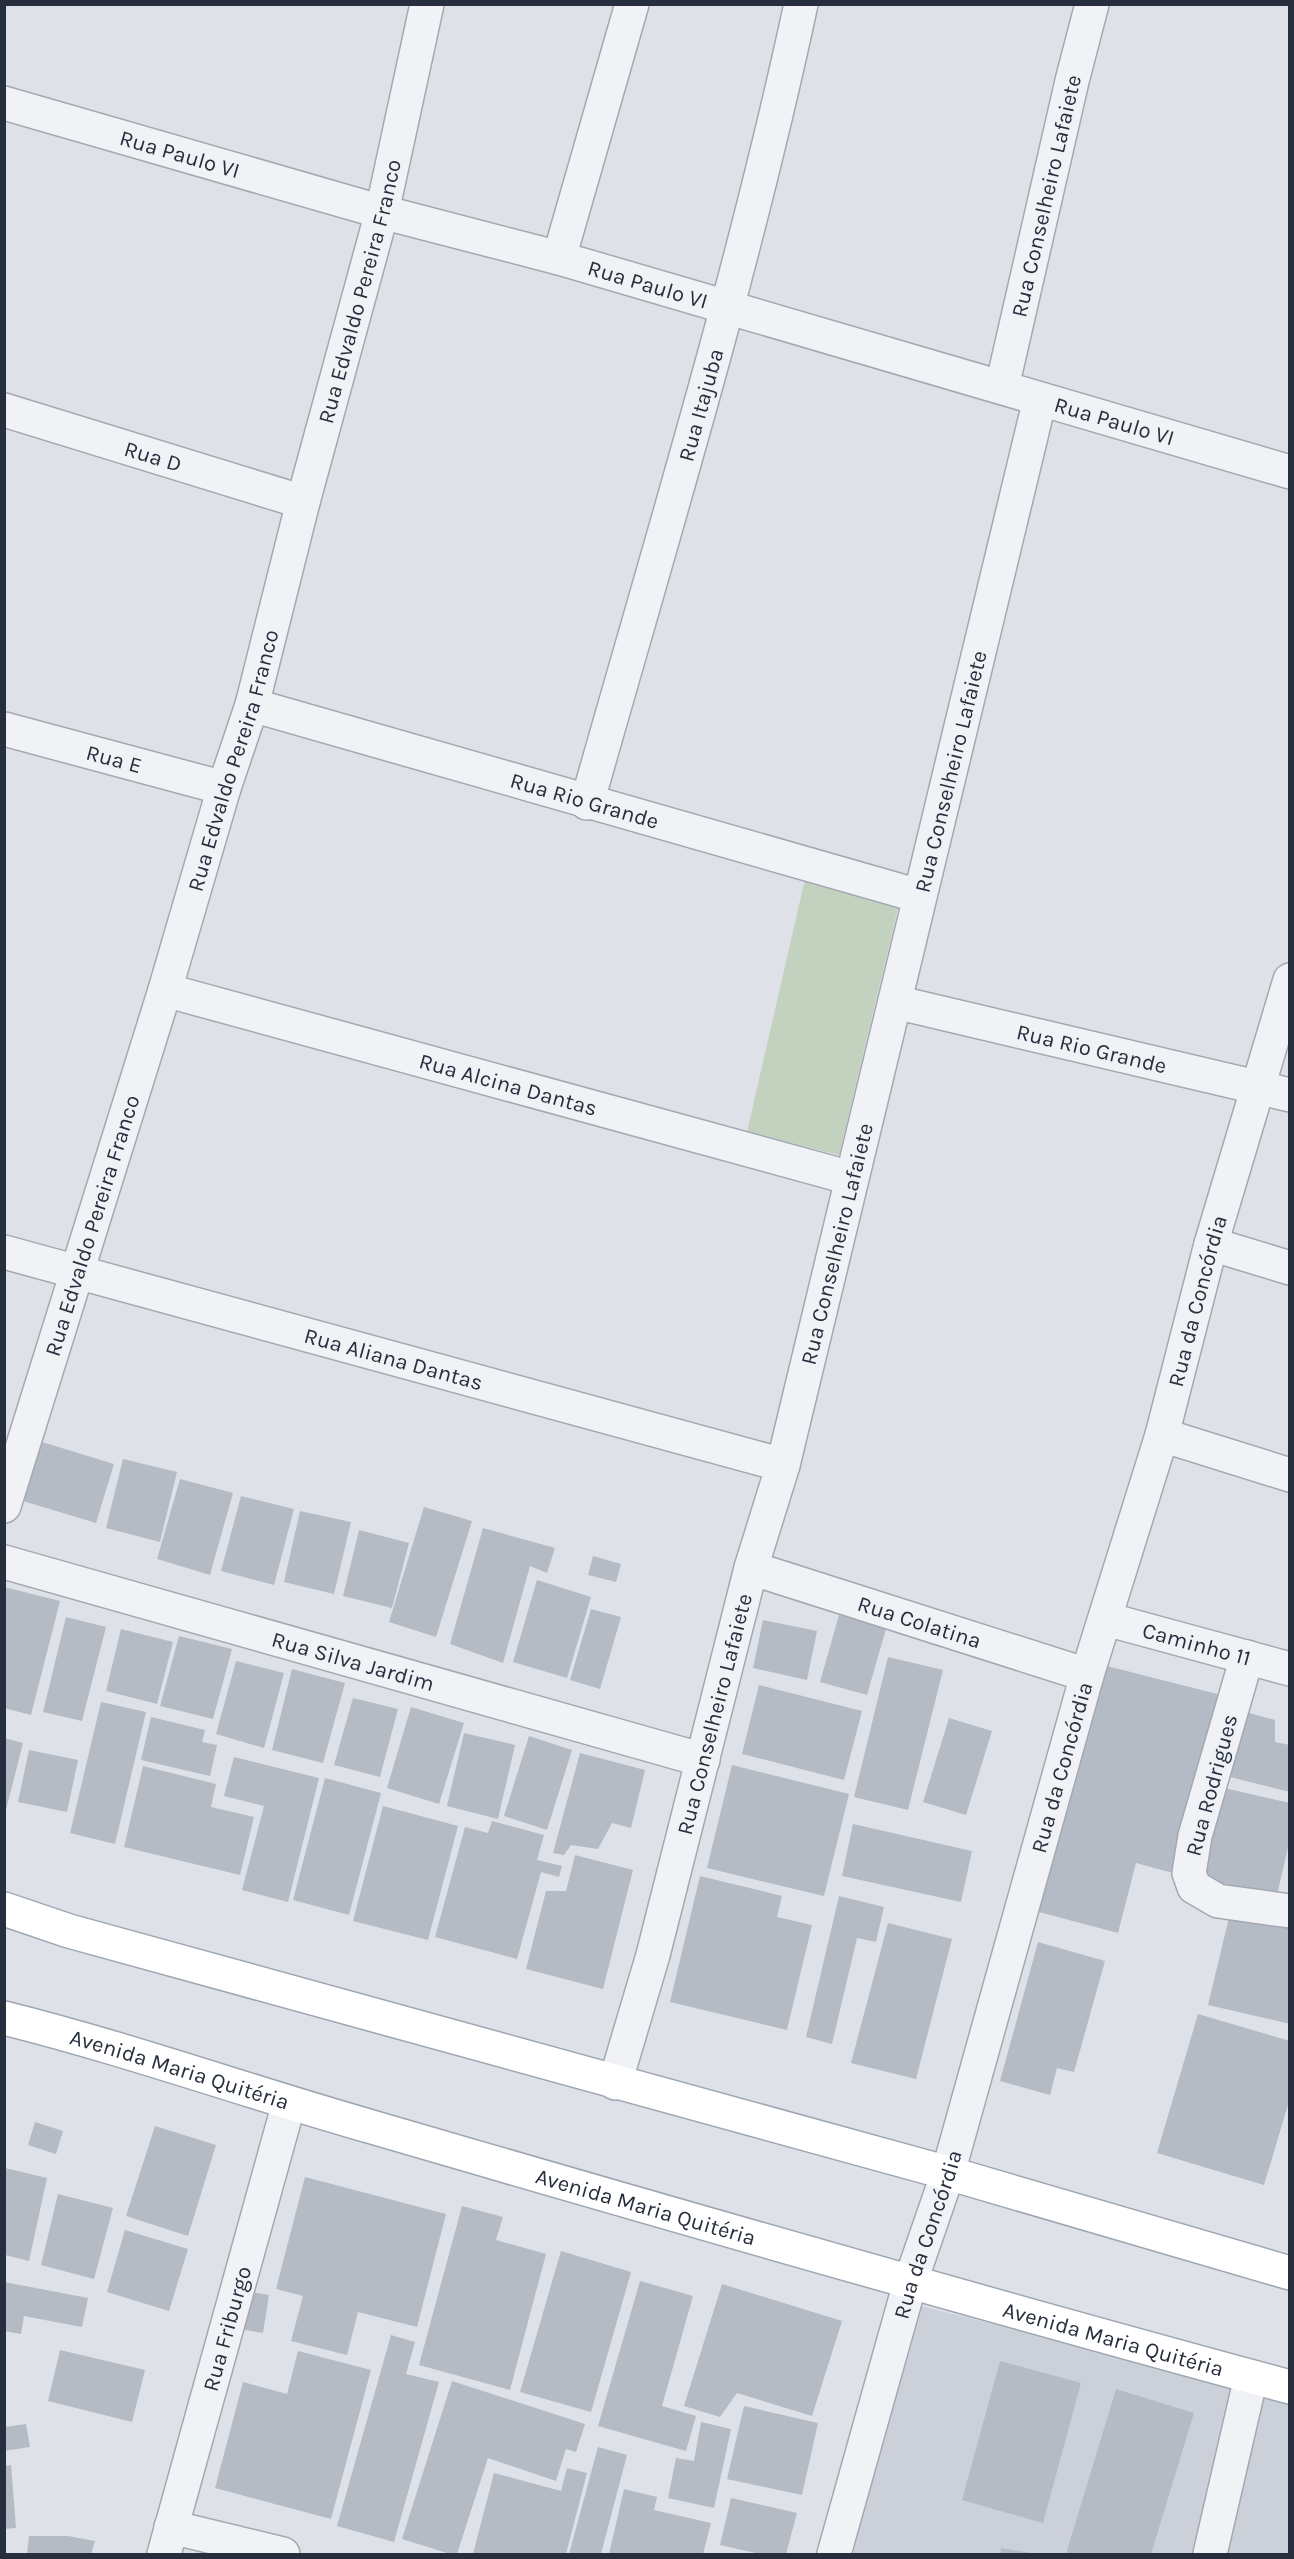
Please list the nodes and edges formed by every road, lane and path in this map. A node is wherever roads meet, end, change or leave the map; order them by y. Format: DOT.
graph roads {
  1 [pos="428,4"];
  2 [pos="632,4"];
  3 [pos="801,4"];
  4 [pos="1092,4"];
  5 [pos="4,103"];
  6 [pos="382,212"];
  7 [pos="560,258"];
  8 [pos="728,308"];
  9 [pos="1002,387"];
  10 [pos="1040,399"];
  11 [pos="4,410"];
  12 [pos="1290,472"];
  13 [pos="303,502"];
  14 [pos="252,705"];
  15 [pos="4,729"];
  16 [pos="224,788"];
  17 [pos="587,802"];
  18 [pos="919,896"];
  19 [pos="1290,980"];
  20 [pos="165,990"];
  21 [pos="895,1002"];
  22 [pos="1275,1091"];
  23 [pos="851,1178"];
  24 [pos="1211,1244"];
  25 [pos="4,1252"];
  26 [pos="1290,1268"];
  27 [pos="77,1273"];
  28 [pos="1162,1435"];
  29 [pos="783,1465"];
  30 [pos="1290,1475"];
  31 [pos="4,1506"];
  32 [pos="4,1562"];
  33 [pos="751,1568"];
  34 [pos="1106,1619"];
  35 [pos="1247,1657"];
  36 [pos="1290,1669"];
  37 [pos="1087,1675"];
  38 [pos="703,1760"];
  39 [pos="4,1909"];
  40 [pos="1290,1911"];
  41 [pos="4,2018"];
  42 [pos="615,2083"];
  43 [pos="290,2103"];
  44 [pos="948,2173"];
  45 [pos="1290,2274"];
  46 [pos="910,2283"];
  47 [pos="1251,2377"];
  48 [pos="1290,2387"];
  49 [pos="167,2541"];
  50 [pos="283,2554"];
  51 [pos="834,2554"];
  52 [pos="1210,2554"];
  1 -- 6 [label="street, Rua Edvaldo Pereira Franco"];
  2 -- 7 [label="street"];
  3 -- 8 [label="street, Rua Itajuba"];
  4 -- 9 [label="street, Rua Conselheiro Lafaiete"];
  5 -- 6 [label="street, Rua Paulo VI"];
  6 -- 7 [label="street, Rua Paulo VI"];
  6 -- 13 [label="street, Rua Edvaldo Pereira Franco"];
  7 -- 8 [label="street, Rua Paulo VI"];
  8 -- 9 [label="street, Rua Paulo VI"];
  8 -- 17 [label="street, Rua Itajuba"];
  9 -- 10 [label="street, Rua Paulo VI"];
  10 -- 12 [label="street, Rua Paulo VI"];
  10 -- 18 [label="street, Rua Conselheiro Lafaiete"];
  11 -- 13 [label="street, Rua D"];
  13 -- 14 [label="street, Rua Edvaldo Pereira Franco"];
  14 -- 16 [label="street, Rua Edvaldo Pereira Franco"];
  14 -- 17 [label="street, Rua Rio Grande"];
  15 -- 16 [label="street, Rua E"];
  16 -- 20 [label="street, Rua Edvaldo Pereira Franco"];
  17 -- 18 [label="street, Rua Rio Grande"];
  18 -- 21 [label="street, Rua Conselheiro Lafaiete"];
  19 -- 22 [label="street, Rua da Concórdia"];
  20 -- 23 [label="street, Rua Alcina Dantas"];
  20 -- 27 [label="street, Rua Edvaldo Pereira Franco"];
  21 -- 22 [label="street, Rua Rio Grande"];
  21 -- 23 [label="street, Rua Conselheiro Lafaiete"];
  22 -- 24 [label="street, Rua da Concórdia"];
  23 -- 29 [label="street, Rua Conselheiro Lafaiete"];
  24 -- 26 [label="street"];
  24 -- 28 [label="street, Rua da Concórdia"];
  25 -- 27 [label="street, Rua Aliana Dantas"];
  27 -- 29 [label="street, Rua Aliana Dantas"];
  27 -- 31 [label="street, Rua Edvaldo Pereira Franco"];
  28 -- 30 [label="street"];
  28 -- 34 [label="street, Rua da Concórdia"];
  29 -- 33 [label="street, Rua Conselheiro Lafaiete"];
  32 -- 38 [label="street, Rua Silva Jardim"];
  33 -- 37 [label="street, Rua Colatina"];
  33 -- 38 [label="street, Rua Conselheiro Lafaiete"];
  34 -- 35 [label="street, Caminho 11"];
  34 -- 37 [label="street, Rua da Concórdia"];
  35 -- 36 [label="street, Caminho 11"];
  35 -- 40 [label="street, Rua Rodrigues"];
  37 -- 44 [label="street, Rua da Concórdia"];
  38 -- 42 [label="street, Rua Conselheiro Lafaiete"];
  39 -- 42 [label="main road"];
  41 -- 43 [label="main road, Avenida Maria Quitéria"];
  42 -- 44 [label="main road"];
  43 -- 46 [label="main road, Avenida Maria Quitéria"];
  43 -- 49 [label="street, Rua Friburgo"];
  44 -- 45 [label="main road"];
  44 -- 46 [label="street, Rua da Concórdia"];
  46 -- 47 [label="main road, Avenida Maria Quitéria"];
  46 -- 51 [label="street, Rua da Concórdia"];
  47 -- 48 [label="main road, Avenida Maria Quitéria"];
  47 -- 52 [label="street"];
  49 -- 50 [label="street"];
}
